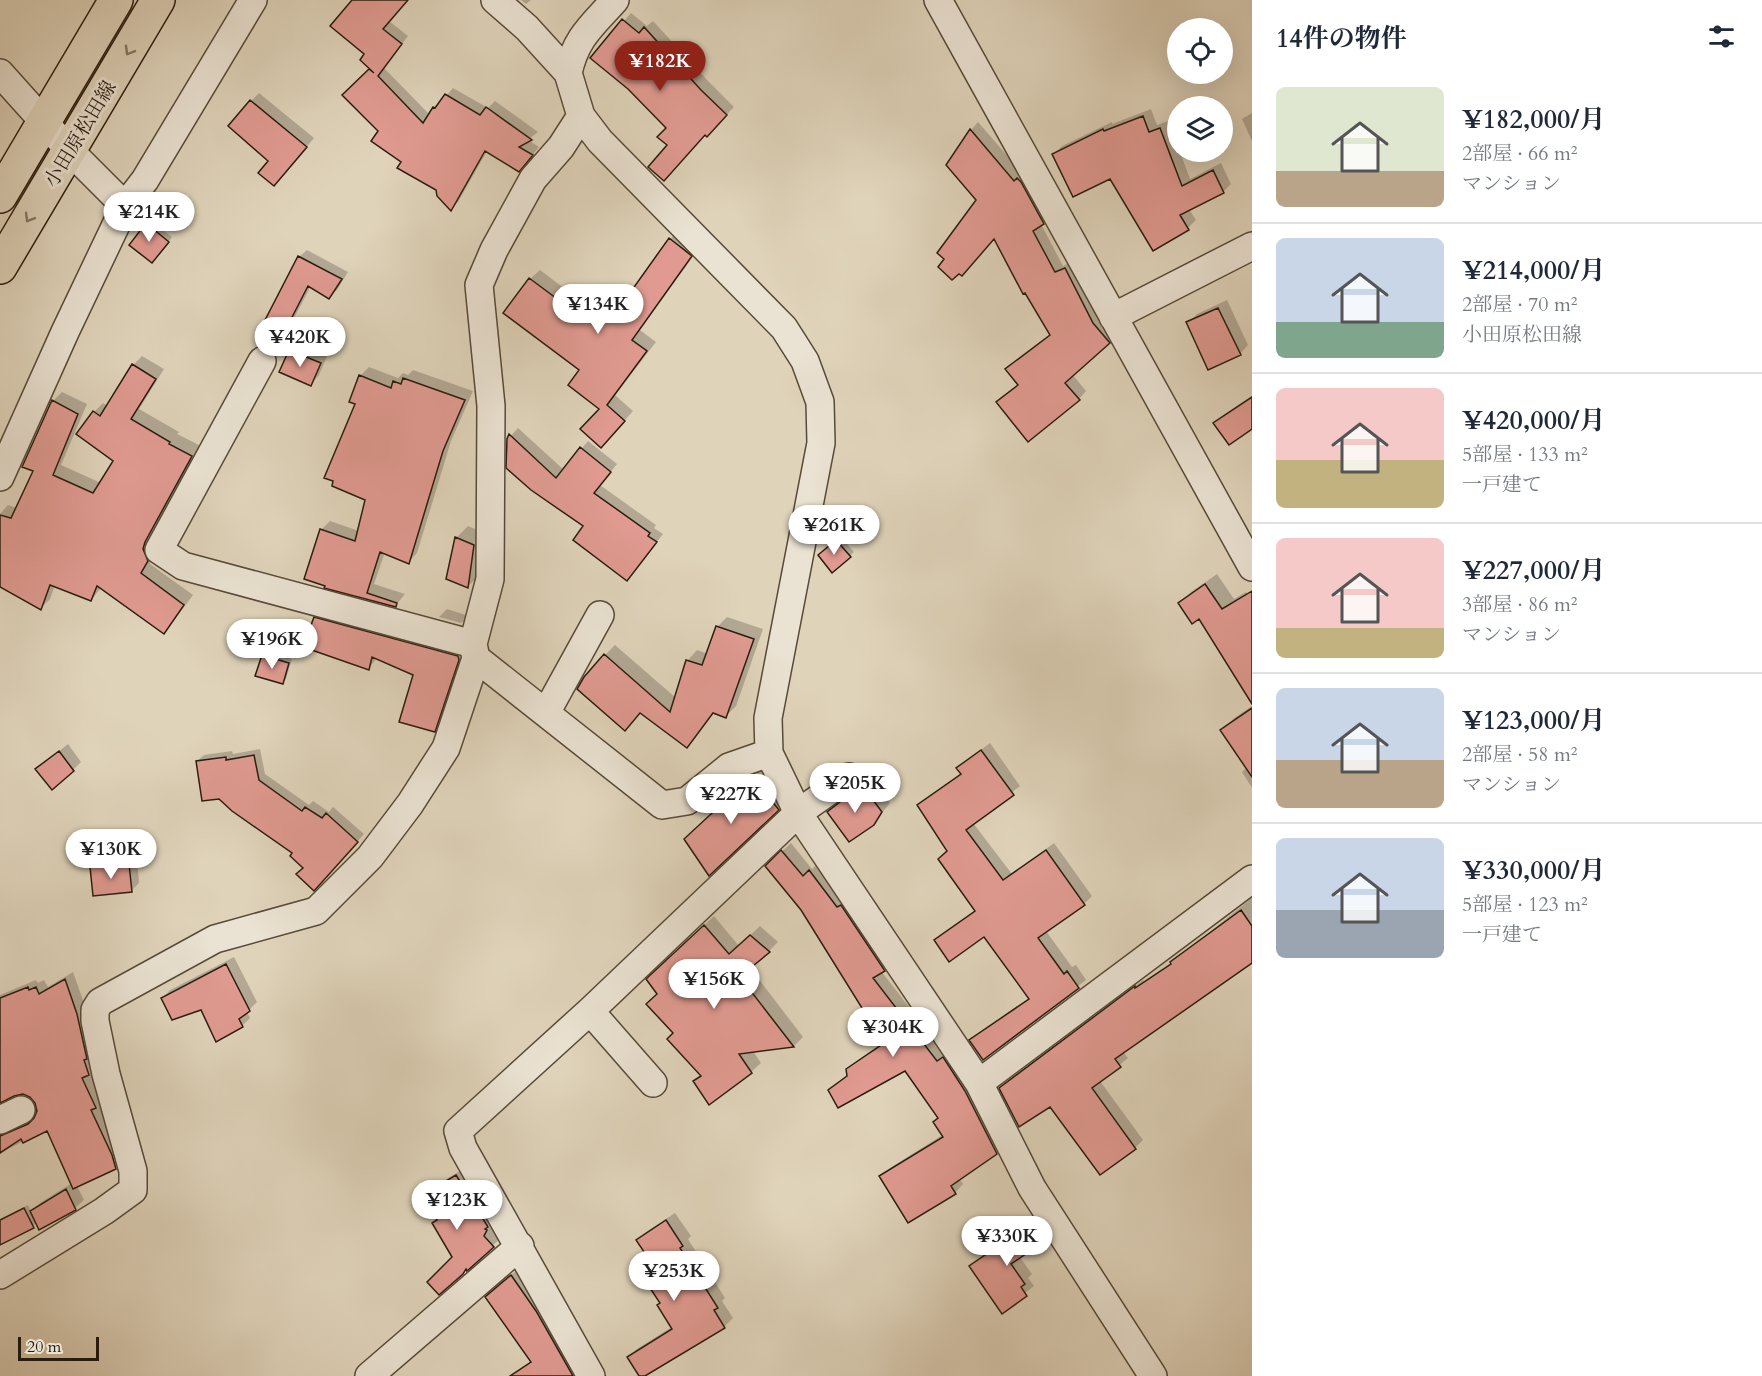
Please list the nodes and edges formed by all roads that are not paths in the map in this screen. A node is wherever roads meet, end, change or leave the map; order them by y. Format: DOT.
graph roads {
  1 [pos="116,0"];
  2 [pos="158,0"];
  3 [pos="253,0"];
  4 [pos="495,0"];
  5 [pos="615,0"];
  6 [pos="938,0"];
  7 [pos="0,73"];
  8 [pos="568,73"];
  9 [pos="581,116"];
  10 [pos="45,121"];
  11 [pos="70,150"];
  12 [pos="0,195"];
  13 [pos="125,206"];
  14 [pos="1252,246"];
  15 [pos="0,267"];
  16 [pos="1113,317"];
  17 [pos="262,361"];
  18 [pos="0,477"];
  19 [pos="1252,567"];
  20 [pos="600,615"];
  21 [pos="474,651"];
  22 [pos="546,713"];
  23 [pos="769,753"];
  24 [pos="849,777"];
  25 [pos="798,813"];
  26 [pos="1252,879"];
  27 [pos="590,1011"];
  28 [pos="653,1083"];
  29 [pos="979,1083"];
  30 [pos="520,1246"];
  31 [pos="4,1263"];
  32 [pos="369,1376"];
  33 [pos="591,1376"];
  34 [pos="1153,1376"];
  1 -- 10 [label="main road, 小田原松田線"];
  2 -- 11 [label="main road, 小田原松田線, one-way"];
  3 -- 13 [label="street"];
  4 -- 8 [label="street"];
  5 -- 8 [label="street"];
  6 -- 16 [label="street"];
  7 -- 10 [label="street"];
  8 -- 9 [label="street"];
  9 -- 21 [label="street"];
  9 -- 23 [label="street"];
  10 -- 11 [label="street"];
  10 -- 12 [label="main road, 小田原松田線"];
  11 -- 13 [label="street"];
  11 -- 15 [label="main road, 小田原松田線, one-way"];
  13 -- 18 [label="street"];
  14 -- 16 [label="street"];
  16 -- 19 [label="street"];
  17 -- 21 [label="street"];
  20 -- 22 [label="street"];
  21 -- 22 [label="street"];
  21 -- 31 [label="street"];
  22 -- 23 [label="street"];
  23 -- 25 [label="street"];
  24 -- 25 [label="street"];
  25 -- 27 [label="street"];
  25 -- 29 [label="street"];
  26 -- 29 [label="street"];
  27 -- 28 [label="street"];
  27 -- 30 [label="street"];
  29 -- 34 [label="street"];
  30 -- 32 [label="street"];
  30 -- 33 [label="street"];
}
